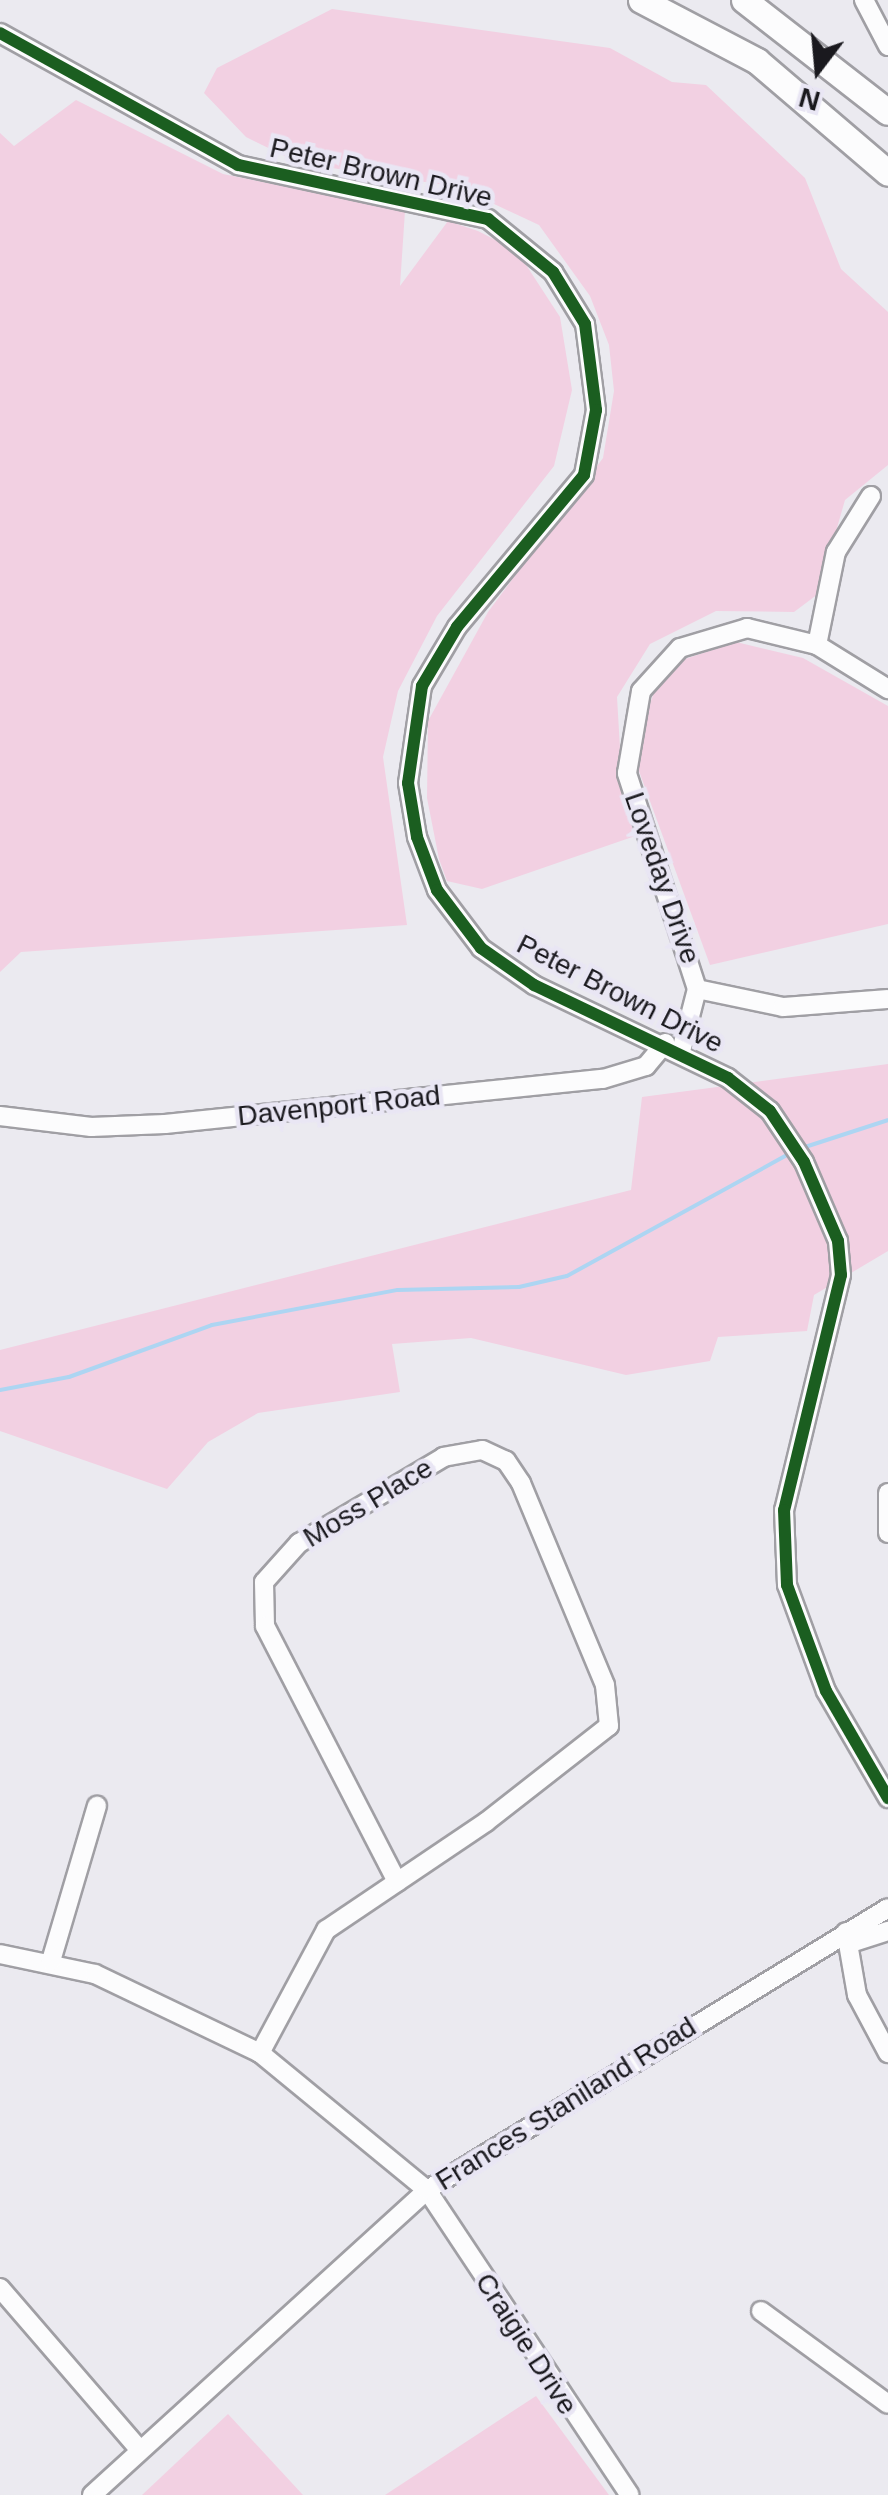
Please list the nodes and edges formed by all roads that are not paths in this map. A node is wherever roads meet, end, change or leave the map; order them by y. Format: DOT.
graph roads {
  1 [pos="641,0"];
  2 [pos="680,0"];
  3 [pos="744,0"];
  4 [pos="864,0"];
  5 [pos="0,34"];
  6 [pos="888,46"];
  7 [pos="750,50"];
  8 [pos="888,112"];
  9 [pos="888,158"];
  10 [pos="888,173"];
  11 [pos="871,496"];
  12 [pos="818,645"];
  13 [pos="888,689"];
  14 [pos="697,989"];
  15 [pos="888,999"];
  16 [pos="673,1047"];
  17 [pos="0,1116"];
  18 [pos="888,1493"];
  19 [pos="888,1533"];
  20 [pos="883,1777"];
  21 [pos="888,1798"];
  22 [pos="97,1806"];
  23 [pos="397,1882"];
  24 [pos="888,1908"];
  25 [pos="888,1931"];
  26 [pos="850,1937"];
  27 [pos="0,1954"];
  28 [pos="51,1961"];
  29 [pos="260,2053"];
  30 [pos="888,2053"];
  31 [pos="427,2190"];
  32 [pos="0,2288"];
  33 [pos="760,2311"];
  34 [pos="888,2404"];
  35 [pos="140,2450"];
  36 [pos="92,2495"];
  37 [pos="630,2495"];
  1 -- 7 [label="highway"];
  2 -- 7 [label="highway"];
  3 -- 8 [label="highway"];
  4 -- 6 [label="street"];
  5 -- 16 [label="street, Peter Brown Drive"];
  7 -- 9 [label="highway"];
  7 -- 10 [label="highway"];
  11 -- 12 [label="street"];
  12 -- 13 [label="street, Loveday Drive"];
  12 -- 14 [label="street, Loveday Drive"];
  14 -- 15 [label="street"];
  14 -- 16 [label="street, Loveday Drive"];
  16 -- 17 [label="street, Davenport Road"];
  16 -- 20 [label="street, Peter Brown Drive"];
  18 -- 19 [label="street"];
  20 -- 21 [label="street, Peter Brown Drive"];
  22 -- 28 [label="street"];
  23 -- 23 [label="street, Moss Place"];
  23 -- 29 [label="street, Moss Place"];
  24 -- 26 [label="street, Frances Staniland Road"];
  25 -- 26 [label="street"];
  26 -- 30 [label="street"];
  26 -- 31 [label="street, Frances Staniland Road"];
  27 -- 28 [label="street, Craigie Drive"];
  28 -- 29 [label="street, Craigie Drive"];
  29 -- 31 [label="street, Craigie Drive"];
  31 -- 35 [label="street, Frances Staniland Road"];
  31 -- 37 [label="street, Craigie Drive"];
  32 -- 35 [label="street"];
  33 -- 34 [label="street"];
  35 -- 36 [label="street, Frances Staniland Road"];
}
